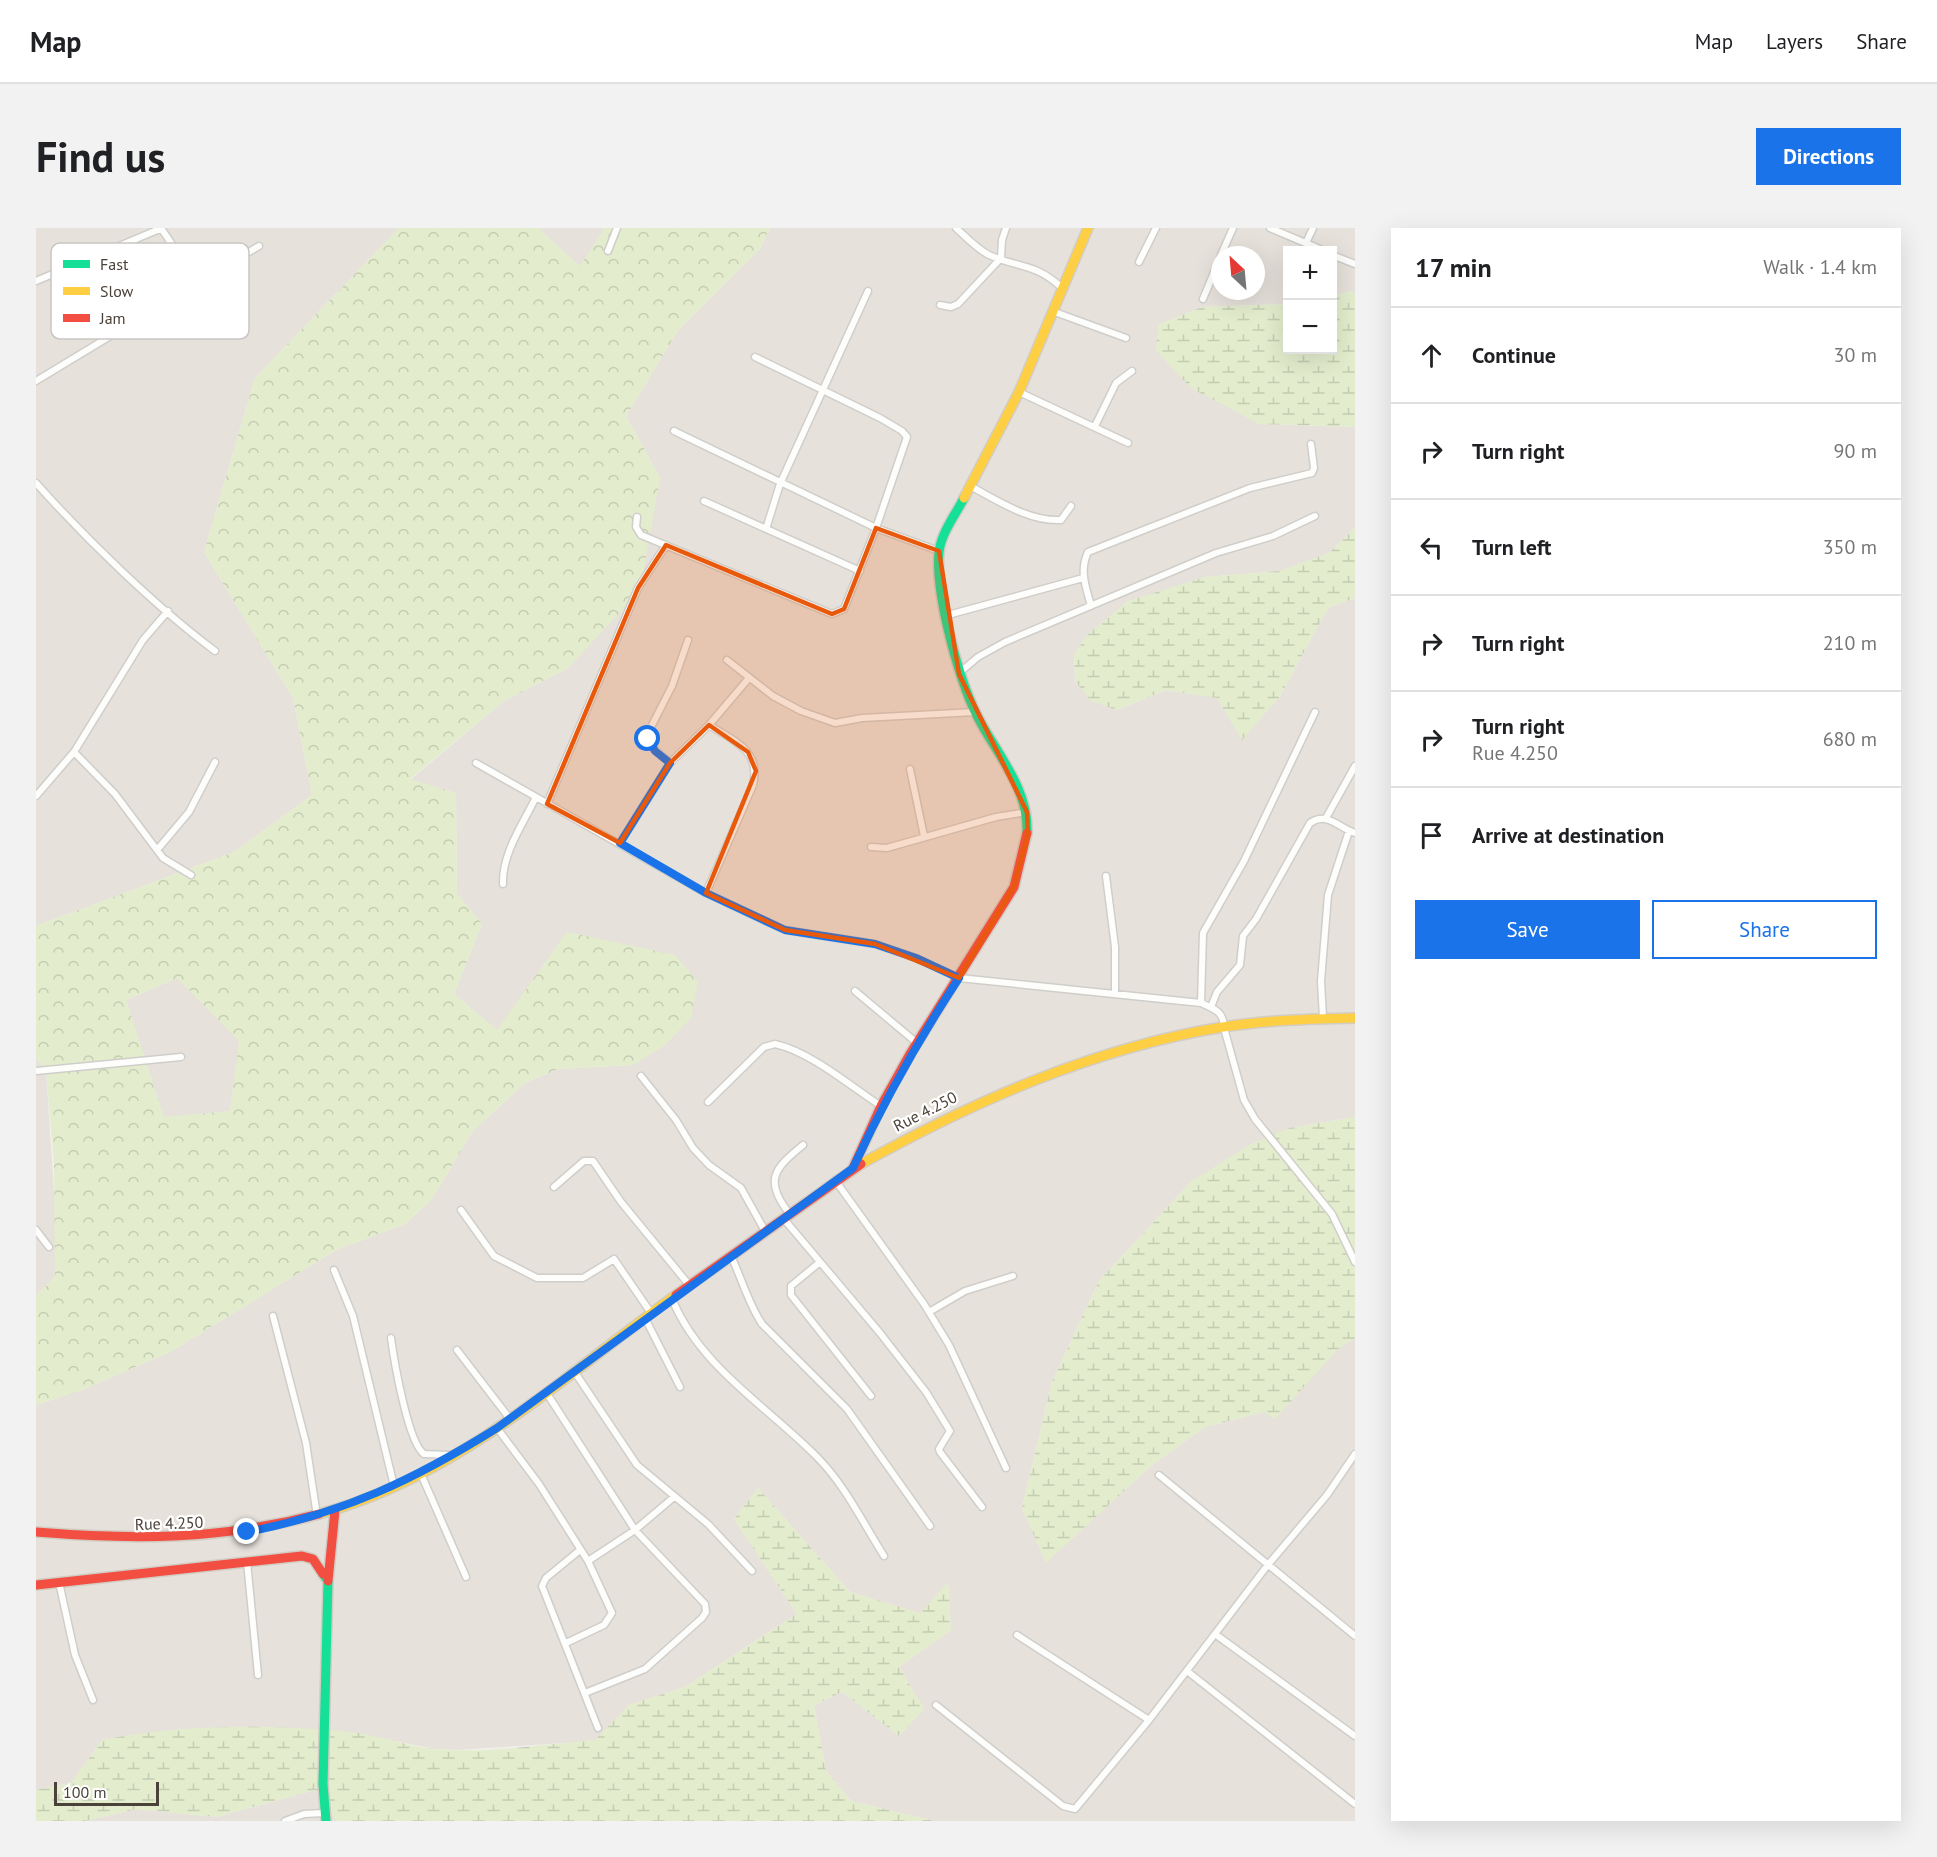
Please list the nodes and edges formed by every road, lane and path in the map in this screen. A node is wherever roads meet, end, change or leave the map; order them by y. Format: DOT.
graph roads {
  1 [pos="161,228"];
  2 [pos="617,228"];
  3 [pos="956,228"];
  4 [pos="1006,228"];
  5 [pos="1088,228"];
  6 [pos="1156,228"];
  7 [pos="1233,228"];
  8 [pos="1270,228"];
  9 [pos="1313,228"];
  10 [pos="126,243"];
  11 [pos="171,243"];
  12 [pos="1306,243"];
  13 [pos="259,246"];
  14 [pos="1226,246"];
  15 [pos="1313,246"];
  16 [pos="608,251"];
  17 [pos="249,252"];
  18 [pos="1337,257"];
  19 [pos="1001,258"];
  20 [pos="1139,262"];
  21 [pos="1355,264"];
  22 [pos="51,275"];
  23 [pos="1211,280"];
  24 [pos="36,281"];
  25 [pos="1062,287"];
  26 [pos="868,291"];
  27 [pos="1203,299"];
  28 [pos="940,305"];
  29 [pos="1052,310"];
  30 [pos="1126,338"];
  31 [pos="105,339"];
  32 [pos="755,357"];
  33 [pos="1132,371"];
  34 [pos="36,381"];
  35 [pos="824,392"];
  36 [pos="1019,392"];
  37 [pos="1095,426"];
  38 [pos="675,431"];
  39 [pos="1128,443"];
  40 [pos="1311,444"];
  41 [pos="36,483"];
  42 [pos="780,484"];
  43 [pos="970,486"];
  44 [pos="704,501"];
  45 [pos="1071,506"];
  46 [pos="1314,516"];
  47 [pos="637,517"];
  48 [pos="876,528"];
  49 [pos="766,529"];
  50 [pos="666,545"];
  51 [pos="939,551"];
  52 [pos="860,571"];
  53 [pos="1083,578"];
  54 [pos="1091,606"];
  55 [pos="168,611"];
  56 [pos="948,615"];
  57 [pos="688,639"];
  58 [pos="215,651"];
  59 [pos="727,660"];
  60 [pos="959,674"];
  61 [pos="749,678"];
  62 [pos="975,712"];
  63 [pos="1315,712"];
  64 [pos="709,725"];
  65 [pos="74,752"];
  66 [pos="215,762"];
  67 [pos="476,763"];
  68 [pos="670,763"];
  69 [pos="1355,766"];
  70 [pos="910,769"];
  71 [pos="36,796"];
  72 [pos="536,797"];
  73 [pos="547,804"];
  74 [pos="1027,812"];
  75 [pos="1326,818"];
  76 [pos="1352,832"];
  77 [pos="924,836"];
  78 [pos="620,843"];
  79 [pos="871,847"];
  80 [pos="157,850"];
  81 [pos="191,875"];
  82 [pos="1106,876"];
  83 [pos="503,884"];
  84 [pos="706,893"];
  85 [pos="959,978"];
  86 [pos="855,991"];
  87 [pos="1115,994"];
  88 [pos="1201,1003"];
  89 [pos="1211,1008"];
  90 [pos="1323,1018"];
  91 [pos="1355,1018"];
  92 [pos="1224,1028"];
  93 [pos="917,1043"];
  94 [pos="181,1057"];
  95 [pos="36,1071"];
  96 [pos="641,1076"];
  97 [pos="708,1102"];
  98 [pos="881,1106"];
  99 [pos="803,1144"];
  100 [pos="853,1168"];
  101 [pos="835,1180"];
  102 [pos="554,1187"];
  103 [pos="461,1210"];
  104 [pos="785,1215"];
  105 [pos="36,1230"];
  106 [pos="765,1231"];
  107 [pos="49,1247"];
  108 [pos="730,1256"];
  109 [pos="820,1262"];
  110 [pos="1355,1262"];
  111 [pos="334,1270"];
  112 [pos="1013,1276"];
  113 [pos="690,1286"];
  114 [pos="672,1299"];
  115 [pos="929,1312"];
  116 [pos="273,1316"];
  117 [pos="648,1316"];
  118 [pos="391,1338"];
  119 [pos="457,1350"];
  120 [pos="574,1371"];
  121 [pos="680,1387"];
  122 [pos="545,1392"];
  123 [pos="871,1396"];
  124 [pos="510,1419"];
  125 [pos="497,1428"];
  126 [pos="1355,1454"];
  127 [pos="454,1455"];
  128 [pos="1006,1468"];
  129 [pos="421,1474"];
  130 [pos="1159,1474"];
  131 [pos="394,1486"];
  132 [pos="674,1497"];
  133 [pos="982,1507"];
  134 [pos="335,1510"];
  135 [pos="317,1516"];
  136 [pos="930,1526"];
  137 [pos="635,1530"];
  138 [pos="36,1532"];
  139 [pos="580,1550"];
  140 [pos="884,1557"];
  141 [pos="588,1561"];
  142 [pos="247,1562"];
  143 [pos="1267,1566"];
  144 [pos="752,1571"];
  145 [pos="466,1577"];
  146 [pos="328,1581"];
  147 [pos="59,1582"];
  148 [pos="36,1585"];
  149 [pos="1215,1634"];
  150 [pos="1017,1635"];
  151 [pos="1355,1636"];
  152 [pos="566,1643"];
  153 [pos="1187,1671"];
  154 [pos="258,1675"];
  155 [pos="585,1693"];
  156 [pos="93,1700"];
  157 [pos="936,1705"];
  158 [pos="1149,1720"];
  159 [pos="598,1728"];
  160 [pos="1355,1736"];
  161 [pos="1355,1804"];
  162 [pos="325,1817"];
  163 [pos="285,1821"];
  1 -- 10 [label="street"];
  1 -- 11 [label="street"];
  2 -- 16 [label="street"];
  3 -- 19 [label="street"];
  4 -- 19 [label="street"];
  5 -- 25 [label="street"];
  6 -- 20 [label="street"];
  7 -- 14 [label="street"];
  8 -- 12 [label="street"];
  9 -- 12 [label="street"];
  12 -- 15 [label="street"];
  13 -- 17 [label="street"];
  18 -- 21 [label="street"];
  19 -- 25 [label="street"];
  19 -- 28 [label="street"];
  22 -- 24 [label="street"];
  23 -- 27 [label="street"];
  25 -- 29 [label="street"];
  26 -- 35 [label="street"];
  29 -- 30 [label="street"];
  29 -- 36 [label="street"];
  31 -- 34 [label="street"];
  32 -- 35 [label="street"];
  33 -- 37 [label="street"];
  35 -- 42 [label="street"];
  35 -- 48 [label="street"];
  36 -- 37 [label="street"];
  36 -- 43 [label="street"];
  37 -- 39 [label="street"];
  38 -- 42 [label="street"];
  40 -- 53 [label="street"];
  41 -- 55 [label="street"];
  42 -- 48 [label="street"];
  42 -- 49 [label="street"];
  43 -- 45 [label="street"];
  43 -- 51 [label="street"];
  44 -- 49 [label="street"];
  46 -- 54 [label="street"];
  47 -- 50 [label="street"];
  48 -- 51 [label="street"];
  48 -- 52 [label="street"];
  49 -- 52 [label="street"];
  50 -- 52 [label="street"];
  50 -- 73 [label="street"];
  51 -- 56 [label="street"];
  53 -- 54 [label="street"];
  53 -- 56 [label="street"];
  54 -- 60 [label="street"];
  55 -- 58 [label="street"];
  55 -- 65 [label="street"];
  56 -- 60 [label="street"];
  57 -- 68 [label="street"];
  59 -- 61 [label="street"];
  60 -- 62 [label="street"];
  61 -- 62 [label="street"];
  61 -- 64 [label="street"];
  62 -- 74 [label="street"];
  63 -- 88 [label="street"];
  64 -- 68 [label="street"];
  64 -- 84 [label="street"];
  65 -- 71 [label="street"];
  65 -- 80 [label="street"];
  66 -- 80 [label="street"];
  67 -- 72 [label="street"];
  68 -- 78 [label="street"];
  69 -- 75 [label="street"];
  70 -- 77 [label="street"];
  72 -- 73 [label="street"];
  72 -- 83 [label="street"];
  73 -- 78 [label="street"];
  74 -- 77 [label="street"];
  74 -- 85 [label="street"];
  75 -- 76 [label="street"];
  75 -- 89 [label="street"];
  76 -- 90 [label="street"];
  77 -- 79 [label="street"];
  78 -- 84 [label="street"];
  80 -- 81 [label="street"];
  82 -- 87 [label="street"];
  84 -- 85 [label="street"];
  85 -- 87 [label="street"];
  85 -- 93 [label="street"];
  86 -- 93 [label="street"];
  87 -- 88 [label="street"];
  88 -- 89 [label="street"];
  89 -- 92 [label="street"];
  90 -- 91 [label="street, Rue 4.250"];
  90 -- 92 [label="street, Rue 4.250"];
  92 -- 100 [label="street, Rue 4.250"];
  92 -- 110 [label="street"];
  93 -- 98 [label="street"];
  94 -- 95 [label="street"];
  96 -- 106 [label="street"];
  97 -- 98 [label="street"];
  98 -- 100 [label="street"];
  99 -- 104 [label="street"];
  100 -- 101 [label="street, Rue 4.250"];
  101 -- 104 [label="street, Rue 4.250"];
  101 -- 115 [label="street"];
  102 -- 113 [label="street"];
  103 -- 117 [label="street"];
  104 -- 106 [label="street, Rue 4.250"];
  104 -- 109 [label="street"];
  105 -- 107 [label="street"];
  106 -- 108 [label="street, Rue 4.250"];
  108 -- 113 [label="street, Rue 4.250"];
  108 -- 136 [label="street"];
  109 -- 123 [label="street"];
  109 -- 133 [label="street"];
  111 -- 131 [label="street"];
  112 -- 115 [label="street"];
  113 -- 114 [label="street, Rue 4.250"];
  114 -- 117 [label="street, Rue 4.250"];
  114 -- 140 [label="street"];
  115 -- 128 [label="street"];
  116 -- 135 [label="street"];
  117 -- 120 [label="street, Rue 4.250"];
  117 -- 121 [label="street"];
  118 -- 127 [label="street"];
  119 -- 124 [label="street"];
  120 -- 122 [label="street, Rue 4.250"];
  120 -- 132 [label="street"];
  122 -- 124 [label="street, Rue 4.250"];
  122 -- 137 [label="street"];
  124 -- 125 [label="street, Rue 4.250"];
  125 -- 127 [label="street, Rue 4.250"];
  125 -- 139 [label="street"];
  126 -- 143 [label="street"];
  127 -- 129 [label="street, Rue 4.250"];
  129 -- 131 [label="street, Rue 4.250"];
  129 -- 145 [label="street"];
  130 -- 143 [label="street"];
  131 -- 134 [label="street, Rue 4.250"];
  132 -- 137 [label="street"];
  132 -- 144 [label="street"];
  134 -- 135 [label="street, Rue 4.250"];
  134 -- 146 [label="street"];
  135 -- 138 [label="street, Rue 4.250"];
  137 -- 141 [label="street"];
  137 -- 155 [label="street"];
  139 -- 141 [label="street"];
  139 -- 152 [label="street"];
  141 -- 152 [label="street"];
  142 -- 146 [label="street"];
  142 -- 147 [label="street"];
  142 -- 154 [label="street"];
  143 -- 149 [label="street"];
  143 -- 151 [label="street"];
  146 -- 162 [label="street"];
  147 -- 148 [label="street"];
  147 -- 156 [label="street"];
  149 -- 153 [label="street"];
  149 -- 160 [label="street"];
  150 -- 158 [label="street"];
  152 -- 155 [label="street"];
  153 -- 158 [label="street"];
  153 -- 161 [label="street"];
  155 -- 159 [label="street"];
  157 -- 158 [label="street"];
  162 -- 163 [label="street"];
}
